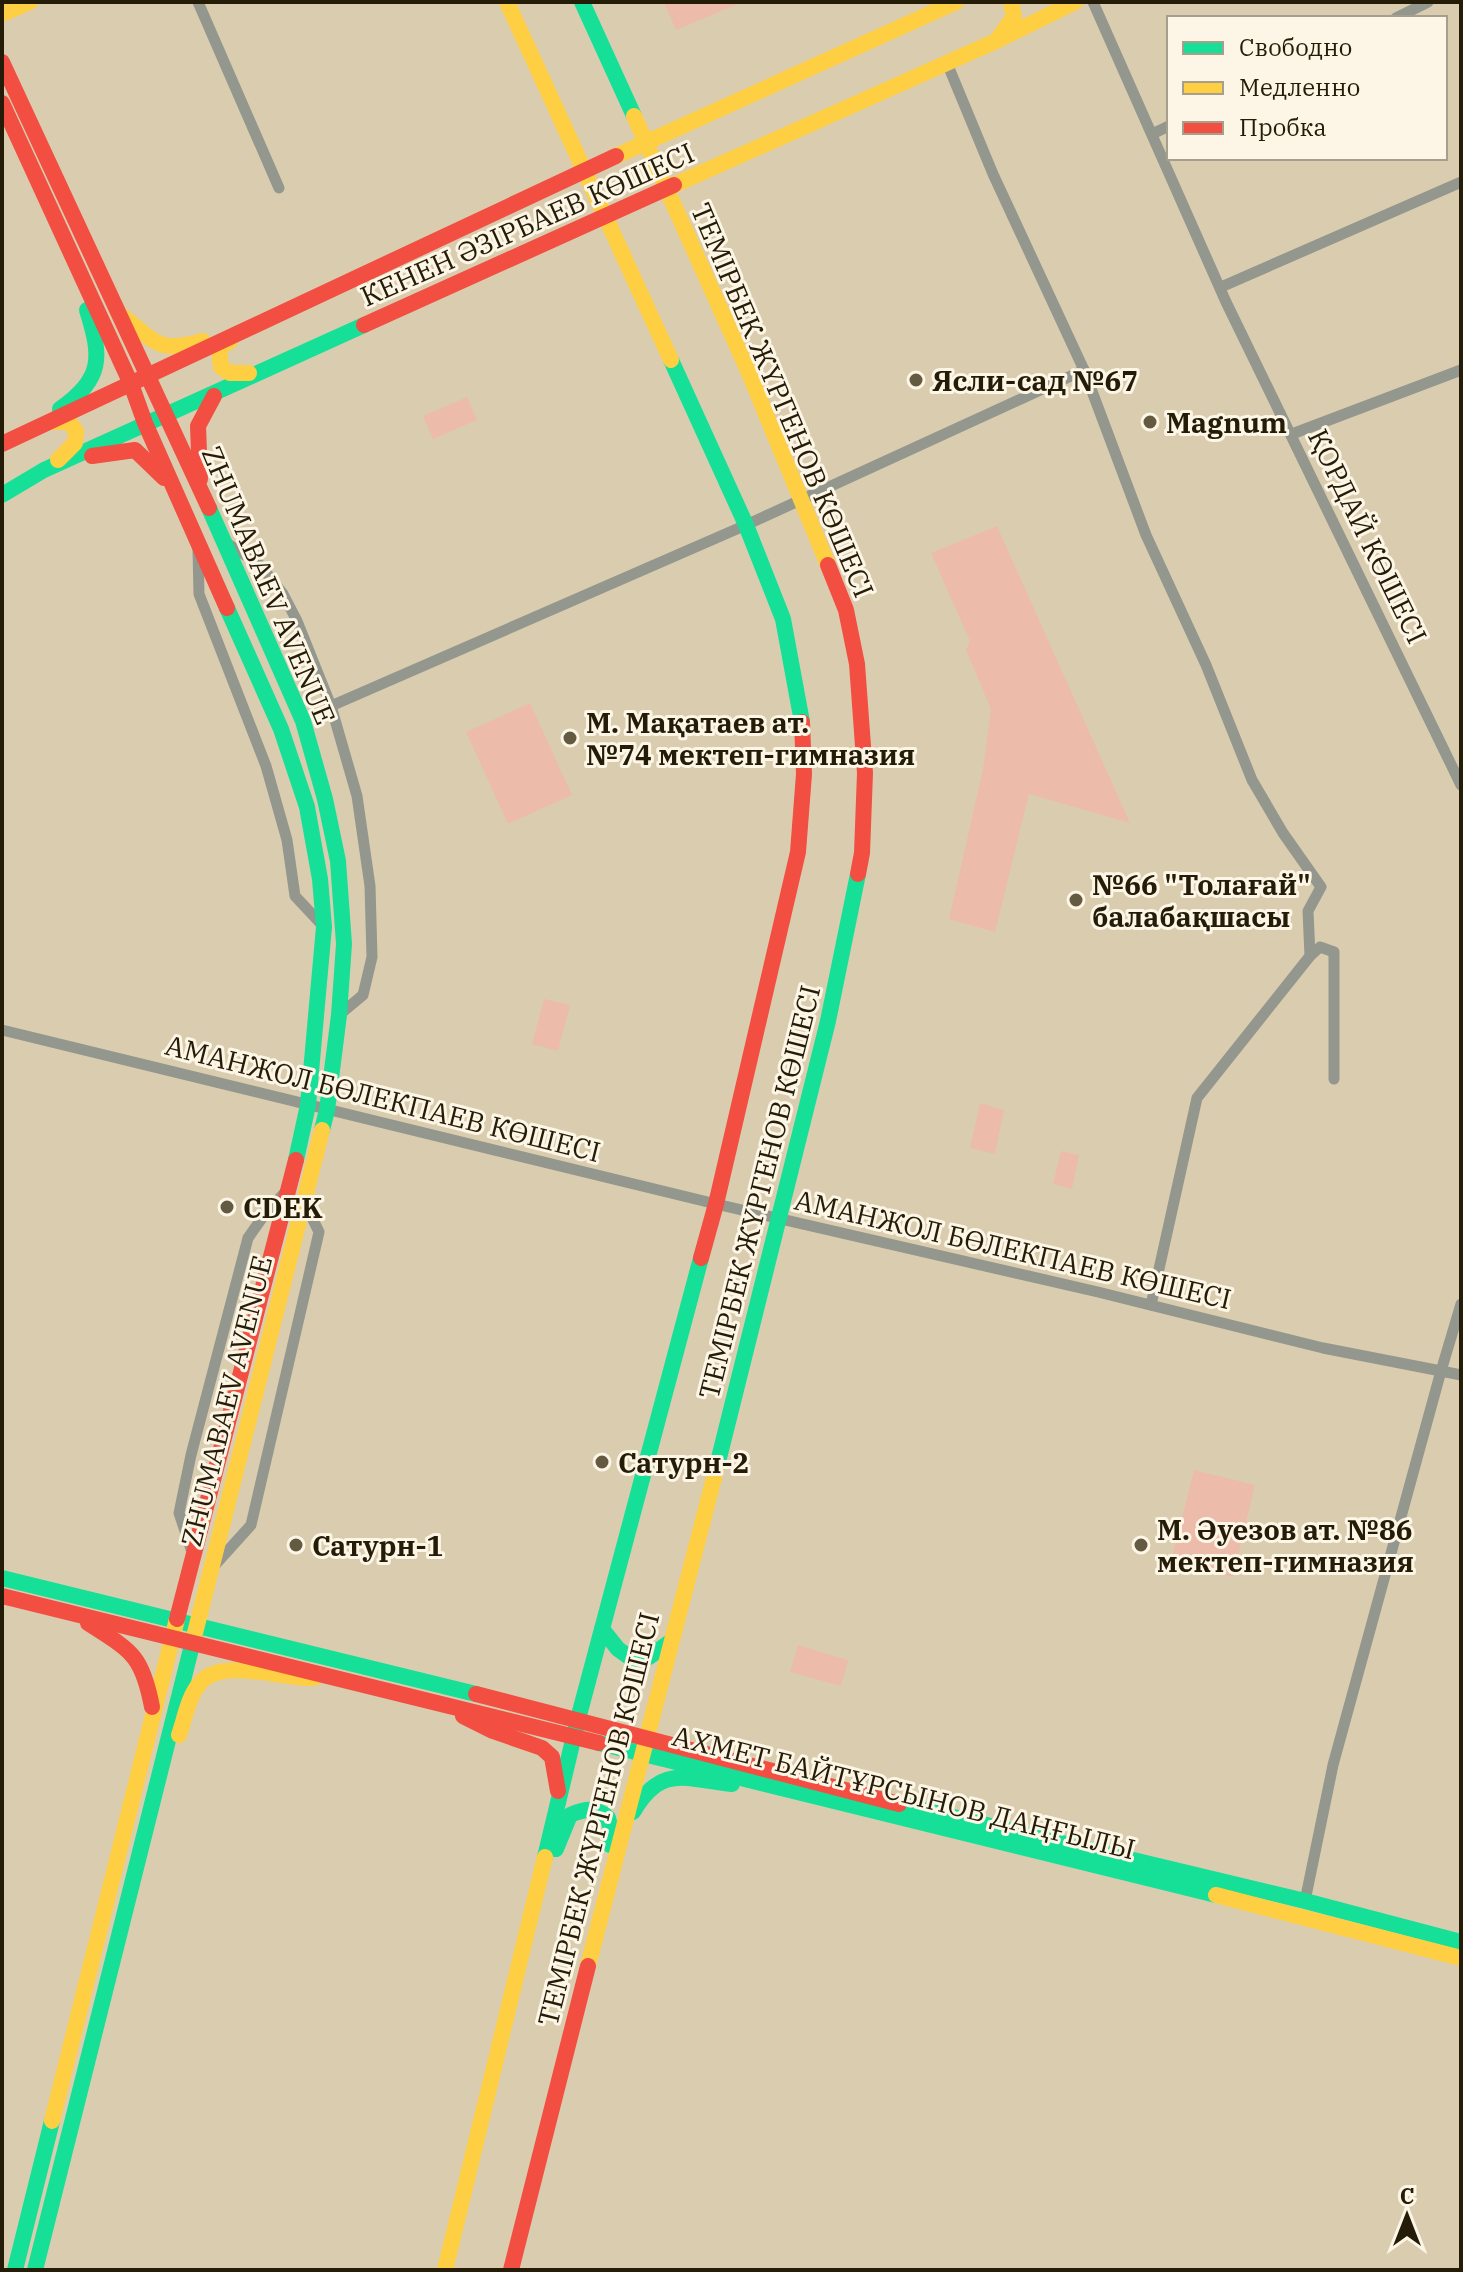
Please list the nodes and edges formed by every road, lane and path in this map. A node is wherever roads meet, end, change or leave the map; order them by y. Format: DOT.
graph roads {
  1 [pos="30,2"];
  2 [pos="198,2"];
  3 [pos="507,2"];
  4 [pos="582,2"];
  5 [pos="956,2"];
  6 [pos="1011,2"];
  7 [pos="1075,2"];
  8 [pos="1093,2"];
  9 [pos="1428,2"];
  10 [pos="2,14"];
  11 [pos="1400,16"];
  12 [pos="996,41"];
  13 [pos="2,62"];
  14 [pos="947,63"];
  15 [pos="2,103"];
  16 [pos="1167,127"];
  17 [pos="1152,134"];
  18 [pos="646,143"];
  19 [pos="585,170"];
  20 [pos="1461,182"];
  21 [pos="279,188"];
  22 [pos="665,189"];
  23 [pos="606,217"];
  24 [pos="68,247"];
  25 [pos="1221,287"];
  26 [pos="118,313"];
  27 [pos="242,332"];
  28 [pos="279,365"];
  29 [pos="1084,370"];
  30 [pos="1461,370"];
  31 [pos="148,375"];
  32 [pos="131,384"];
  33 [pos="217,392"];
  34 [pos="167,414"];
  35 [pos="46,423"];
  36 [pos="145,423"];
  37 [pos="22,434"];
  38 [pos="1292,434"];
  39 [pos="2,444"];
  40 [pos="71,459"];
  41 [pos="44,470"];
  42 [pos="201,493"];
  43 [pos="2,495"];
  44 [pos="801,498"];
  45 [pos="190,522"];
  46 [pos="746,525"];
  47 [pos="221,539"];
  48 [pos="198,542"];
  49 [pos="331,706"];
  50 [pos="1461,785"];
  51 [pos="324,927"];
  52 [pos="1310,956"];
  53 [pos="339,1015"];
  54 [pos="2,1030"];
  55 [pos="1334,1079"];
  56 [pos="308,1105"];
  57 [pos="327,1110"];
  58 [pos="290,1186"];
  59 [pos="303,1199"];
  60 [pos="716,1204"];
  61 [pos="778,1218"];
  62 [pos="1461,1304"];
  63 [pos="1151,1305"];
  64 [pos="1441,1371"];
  65 [pos="1461,1375"];
  66 [pos="194,1558"];
  67 [pos="211,1569"];
  68 [pos="2,1578"];
  69 [pos="2,1596"];
  70 [pos="77,1615"];
  71 [pos="150,1624"];
  72 [pos="602,1629"];
  73 [pos="174,1630"];
  74 [pos="194,1635"];
  75 [pos="670,1642"];
  76 [pos="329,1676"];
  77 [pos="437,1703"];
  78 [pos="153,1714"];
  79 [pos="578,1719"];
  80 [pos="574,1738"];
  81 [pos="644,1746"];
  82 [pos="161,1768"];
  83 [pos="778,1788"];
  84 [pos="560,1797"];
  85 [pos="622,1830"];
  86 [pos="1050,1848"];
  87 [pos="1305,1901"];
  88 [pos="529,1917"];
  89 [pos="593,1940"];
  90 [pos="1461,1942"];
  91 [pos="1461,1958"];
  92 [pos="15,2270"];
  93 [pos="35,2270"];
  94 [pos="445,2270"];
  95 [pos="511,2270"];
  1 -- 10 [label="street"];
  2 -- 21 [label="street"];
  3 -- 19 [label="street, ТЕМІРБЕК ЖҮРГЕНОВ КӨШЕСІ"];
  4 -- 18 [label="street, ТЕМІРБЕК ЖҮРГЕНОВ КӨШЕСІ"];
  5 -- 18 [label="street, КЕНЕН ӘЗІРБАЕВ КӨШЕСІ"];
  6 -- 12 [label="street"];
  7 -- 12 [label="street, КЕНЕН ӘЗІРБАЕВ КӨШЕСІ"];
  8 -- 17 [label="street, ҚОРДАЙ КӨШЕСІ"];
  9 -- 11 [label="street"];
  12 -- 14 [label="street, КЕНЕН ӘЗІРБАЕВ КӨШЕСІ"];
  13 -- 26 [label="street, ZHUMABAEV AVENUE"];
  14 -- 22 [label="street, КЕНЕН ӘЗІРБАЕВ КӨШЕСІ"];
  14 -- 29 [label="street"];
  15 -- 24 [label="street, ZHUMABAEV AVENUE"];
  16 -- 17 [label="street"];
  17 -- 25 [label="street, ҚОРДАЙ КӨШЕСІ"];
  18 -- 19 [label="street, КЕНЕН ӘЗІРБАЕВ КӨШЕСІ"];
  18 -- 22 [label="street, ТЕМІРБЕК ЖҮРГЕНОВ КӨШЕСІ"];
  19 -- 23 [label="street, ТЕМІРБЕК ЖҮРГЕНОВ КӨШЕСІ"];
  19 -- 27 [label="street, КЕНЕН ӘЗІРБАЕВ КӨШЕСІ"];
  20 -- 25 [label="street"];
  22 -- 23 [label="street, КЕНЕН ӘЗІРБАЕВ КӨШЕСІ"];
  22 -- 44 [label="street, ТЕМІРБЕК ЖҮРГЕНОВ КӨШЕСІ"];
  23 -- 28 [label="street, КЕНЕН ӘЗІРБАЕВ КӨШЕСІ"];
  23 -- 46 [label="street, ТЕМІРБЕК ЖҮРГЕНОВ КӨШЕСІ"];
  24 -- 32 [label="street, ZHUMABAEV AVENUE"];
  24 -- 37 [label="street"];
  25 -- 38 [label="street, ҚОРДАЙ КӨШЕСІ"];
  26 -- 27 [label="street"];
  26 -- 31 [label="street, ZHUMABAEV AVENUE"];
  27 -- 28 [label="street"];
  27 -- 31 [label="street, КЕНЕН ӘЗІРБАЕВ КӨШЕСІ"];
  28 -- 33 [label="street, КЕНЕН ӘЗІРБАЕВ КӨШЕСІ"];
  29 -- 44 [label="street"];
  29 -- 52 [label="street"];
  30 -- 38 [label="street"];
  31 -- 32 [label="street, КЕНЕН ӘЗІРБАЕВ КӨШЕСІ"];
  31 -- 34 [label="street, ZHUMABAEV AVENUE"];
  32 -- 35 [label="street"];
  32 -- 36 [label="street, ZHUMABAEV AVENUE"];
  33 -- 34 [label="street, КЕНЕН ӘЗІРБАЕВ КӨШЕСІ"];
  33 -- 42 [label="street"];
  34 -- 36 [label="street, КЕНЕН ӘЗІРБАЕВ КӨШЕСІ"];
  34 -- 42 [label="street, ZHUMABAEV AVENUE"];
  35 -- 37 [label="street"];
  35 -- 41 [label="street"];
  36 -- 40 [label="street, КЕНЕН ӘЗІРБАЕВ КӨШЕСІ"];
  36 -- 45 [label="street, ZHUMABAEV AVENUE"];
  37 -- 39 [label="street"];
  38 -- 50 [label="street, ҚОРДАЙ КӨШЕСІ"];
  40 -- 41 [label="street, КЕНЕН ӘЗІРБАЕВ КӨШЕСІ"];
  40 -- 45 [label="street"];
  41 -- 43 [label="street, КЕНЕН ӘЗІРБАЕВ КӨШЕСІ"];
  42 -- 47 [label="street, ZHUMABAEV AVENUE"];
  44 -- 46 [label="street"];
  44 -- 61 [label="street, ТЕМІРБЕК ЖҮРГЕНОВ КӨШЕСІ"];
  45 -- 48 [label="street, ZHUMABAEV AVENUE"];
  46 -- 49 [label="street"];
  46 -- 60 [label="street, ТЕМІРБЕК ЖҮРГЕНОВ КӨШЕСІ"];
  47 -- 49 [label="street"];
  47 -- 53 [label="street, ZHUMABAEV AVENUE"];
  48 -- 51 [label="street, ZHUMABAEV AVENUE"];
  48 -- 51 [label="street"];
  49 -- 53 [label="street"];
  51 -- 56 [label="street, ZHUMABAEV AVENUE"];
  52 -- 55 [label="street"];
  52 -- 63 [label="street"];
  53 -- 57 [label="street, ZHUMABAEV AVENUE"];
  54 -- 56 [label="street, АМАНЖОЛ БӨЛЕКПАЕВ КӨШЕСІ"];
  56 -- 57 [label="street, АМАНЖОЛ БӨЛЕКПАЕВ КӨШЕСІ"];
  56 -- 58 [label="street, ZHUMABAEV AVENUE"];
  57 -- 59 [label="street, ZHUMABAEV AVENUE"];
  57 -- 60 [label="street, АМАНЖОЛ БӨЛЕКПАЕВ КӨШЕСІ"];
  58 -- 66 [label="street, ZHUMABAEV AVENUE"];
  58 -- 66 [label="street"];
  59 -- 67 [label="street, ZHUMABAEV AVENUE"];
  59 -- 67 [label="street"];
  60 -- 61 [label="street, АМАНЖОЛ БӨЛЕКПАЕВ КӨШЕСІ"];
  60 -- 72 [label="street, ТЕМІРБЕК ЖҮРГЕНОВ КӨШЕСІ"];
  61 -- 63 [label="street, АМАНЖОЛ БӨЛЕКПАЕВ КӨШЕСІ"];
  61 -- 75 [label="street, ТЕМІРБЕК ЖҮРГЕНОВ КӨШЕСІ"];
  62 -- 64 [label="street"];
  63 -- 64 [label="street, АМАНЖОЛ БӨЛЕКПАЕВ КӨШЕСІ"];
  64 -- 65 [label="street, АМАНЖОЛ БӨЛЕКПАЕВ КӨШЕСІ"];
  64 -- 87 [label="street"];
  66 -- 73 [label="street, ZHUMABAEV AVENUE"];
  67 -- 74 [label="street, ZHUMABAEV AVENUE"];
  68 -- 71 [label="street"];
  69 -- 70 [label="street"];
  70 -- 71 [label="street"];
  70 -- 78 [label="street"];
  71 -- 73 [label="street, АХМЕТ БАЙТҰРСЫНОВ ДАҢҒЫЛЫ"];
  72 -- 75 [label="street"];
  72 -- 79 [label="street, ТЕМІРБЕК ЖҮРГЕНОВ КӨШЕСІ"];
  73 -- 74 [label="street, АХМЕТ БАЙТҰРСЫНОВ ДАҢҒЫЛЫ"];
  73 -- 78 [label="street, ZHUMABAEV AVENUE"];
  74 -- 76 [label="street, АХМЕТ БАЙТҰРСЫНОВ ДАҢҒЫЛЫ"];
  74 -- 79 [label="street, АХМЕТ БАЙТҰРСЫНОВ ДАҢҒЫЛЫ"];
  74 -- 82 [label="street, ZHUMABAEV AVENUE"];
  75 -- 81 [label="street, ТЕМІРБЕК ЖҮРГЕНОВ КӨШЕСІ"];
  76 -- 77 [label="street, АХМЕТ БАЙТҰРСЫНОВ ДАҢҒЫЛЫ"];
  76 -- 82 [label="street"];
  77 -- 80 [label="street, АХМЕТ БАЙТҰРСЫНОВ ДАҢҒЫЛЫ"];
  77 -- 84 [label="street"];
  78 -- 92 [label="street, ZHUMABAEV AVENUE"];
  79 -- 80 [label="street, ТЕМІРБЕК ЖҮРГЕНОВ КӨШЕСІ"];
  79 -- 81 [label="street, АХМЕТ БАЙТҰРСЫНОВ ДАҢҒЫЛЫ"];
  80 -- 81 [label="street, АХМЕТ БАЙТҰРСЫНОВ ДАҢҒЫЛЫ"];
  80 -- 84 [label="street, ТЕМІРБЕК ЖҮРГЕНОВ КӨШЕСІ"];
  81 -- 83 [label="street, АХМЕТ БАЙТҰРСЫНОВ ДАҢҒЫЛЫ"];
  81 -- 85 [label="street, ТЕМІРБЕК ЖҮРГЕНОВ КӨШЕСІ"];
  81 -- 86 [label="street, АХМЕТ БАЙТҰРСЫНОВ ДАҢҒЫЛЫ"];
  82 -- 93 [label="street"];
  83 -- 85 [label="street"];
  83 -- 86 [label="street, АХМЕТ БАЙТҰРСЫНОВ ДАҢҒЫЛЫ"];
  84 -- 88 [label="street, ТЕМІРБЕК ЖҮРГЕНОВ КӨШЕСІ"];
  85 -- 89 [label="street, ТЕМІРБЕК ЖҮРГЕНОВ КӨШЕСІ"];
  86 -- 87 [label="street, АХМЕТ БАЙТҰРСЫНОВ ДАҢҒЫЛЫ"];
  86 -- 91 [label="street, АХМЕТ БАЙТҰРСЫНОВ ДАҢҒЫЛЫ"];
  87 -- 90 [label="street, АХМЕТ БАЙТҰРСЫНОВ ДАҢҒЫЛЫ"];
  88 -- 89 [label="street"];
  88 -- 94 [label="street, ТЕМІРБЕК ЖҮРГЕНОВ КӨШЕСІ"];
  89 -- 95 [label="street, ТЕМІРБЕК ЖҮРГЕНОВ КӨШЕСІ"];
}
